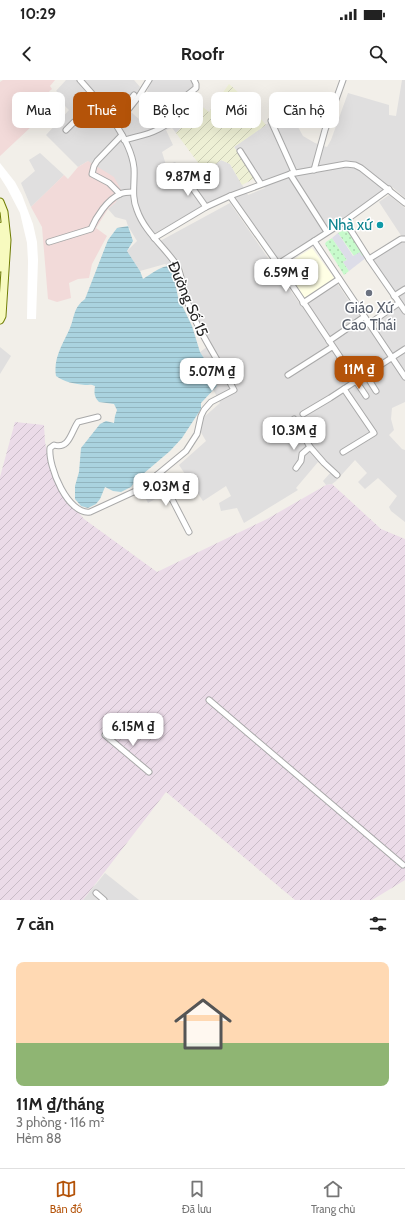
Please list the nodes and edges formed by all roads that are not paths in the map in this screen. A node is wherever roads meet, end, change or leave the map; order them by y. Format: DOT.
graph roads {
  1 [pos="80,80"];
  2 [pos="149,80"];
  3 [pos="194,80"];
  4 [pos="343,80"];
  5 [pos="91,92"];
  6 [pos="134,95"];
  7 [pos="131,99"];
  8 [pos="131,106"];
  9 [pos="73,123"];
  10 [pos="118,128"];
  11 [pos="274,128"];
  12 [pos="66,130"];
  13 [pos="122,135"];
  14 [pos="124,140"];
  15 [pos="240,151"];
  16 [pos="314,170"];
  17 [pos="292,173"];
  18 [pos="184,176"];
  19 [pos="260,184"];
  20 [pos="389,189"];
  21 [pos="133,192"];
  22 [pos="120,194"];
  23 [pos="230,196"];
  24 [pos="0,202"];
  25 [pos="405,203"];
  26 [pos="206,207"];
  27 [pos="0,216"];
  28 [pos="344,221"];
  29 [pos="327,232"];
  30 [pos="154,238"];
  31 [pos="405,239"];
  32 [pos="314,241"];
  33 [pos="49,242"];
  34 [pos="369,259"];
  35 [pos="278,264"];
  36 [pos="0,278"];
  37 [pos="338,278"];
  38 [pos="405,289"];
  39 [pos="394,296"];
  40 [pos="399,302"];
  41 [pos="303,303"];
  42 [pos="405,311"];
  43 [pos="364,317"];
  44 [pos="0,320"];
  45 [pos="369,324"];
  46 [pos="329,342"];
  47 [pos="332,347"];
  48 [pos="405,349"];
  49 [pos="392,357"];
  50 [pos="288,375"];
  51 [pos="366,375"];
  52 [pos="405,377"];
  53 [pos="356,382"];
  54 [pos="344,390"];
  55 [pos="376,391"];
  56 [pos="366,396"];
  57 [pos="303,414"];
  58 [pos="98,417"];
  59 [pos="294,419"];
  60 [pos="310,447"];
  61 [pos="343,452"];
  62 [pos="296,468"];
  63 [pos="157,475"];
  64 [pos="337,475"];
  65 [pos="189,532"];
  66 [pos="209,700"];
  67 [pos="106,735"];
  68 [pos="149,772"];
  69 [pos="403,865"];
  70 [pos="96,893"];
  71 [pos="104,900"];
  1 -- 5 [label="street, Đường Số 15"];
  2 -- 8 [label="street"];
  3 -- 14 [label="street"];
  4 -- 16 [label="street"];
  6 -- 7 [label="street"];
  9 -- 12 [label="street"];
  10 -- 13 [label="street, Đường Số 15"];
  11 -- 17 [label="street"];
  13 -- 14 [label="street, Đường Số 15"];
  13 -- 22 [label="street"];
  14 -- 21 [label="street, Đường Số 15"];
  15 -- 19 [label="street"];
  16 -- 17 [label="street"];
  16 -- 20 [label="street"];
  17 -- 19 [label="street"];
  17 -- 29 [label="street"];
  18 -- 26 [label="street"];
  19 -- 23 [label="street"];
  20 -- 25 [label="street"];
  20 -- 28 [label="street"];
  21 -- 22 [label="street"];
  21 -- 30 [label="street, Đường Số 15"];
  22 -- 33 [label="street"];
  23 -- 26 [label="street"];
  23 -- 35 [label="street"];
  24 -- 44 [label="main road"];
  26 -- 30 [label="street"];
  27 -- 36 [label="main road"];
  28 -- 29 [label="street"];
  28 -- 34 [label="street"];
  29 -- 32 [label="street"];
  30 -- 63 [label="street, Đường Số 15"];
  31 -- 34 [label="street"];
  32 -- 35 [label="street"];
  32 -- 37 [label="street"];
  34 -- 39 [label="street"];
  35 -- 41 [label="street"];
  37 -- 41 [label="street"];
  37 -- 43 [label="street"];
  38 -- 39 [label="street"];
  39 -- 40 [label="street"];
  40 -- 42 [label="street"];
  40 -- 45 [label="street"];
  41 -- 46 [label="street"];
  43 -- 45 [label="street"];
  43 -- 46 [label="street"];
  45 -- 49 [label="street"];
  46 -- 47 [label="street"];
  47 -- 50 [label="street"];
  47 -- 53 [label="street"];
  48 -- 49 [label="street"];
  49 -- 51 [label="street"];
  49 -- 52 [label="street"];
  51 -- 53 [label="street"];
  51 -- 55 [label="street"];
  53 -- 54 [label="street"];
  53 -- 56 [label="street"];
  54 -- 57 [label="street"];
  54 -- 61 [label="street"];
  58 -- 63 [label="street, Đường Số 15"];
  59 -- 60 [label="street"];
  60 -- 62 [label="street"];
  60 -- 64 [label="street"];
  63 -- 65 [label="street"];
  66 -- 69 [label="street"];
  67 -- 68 [label="street"];
  70 -- 71 [label="street"];
}
